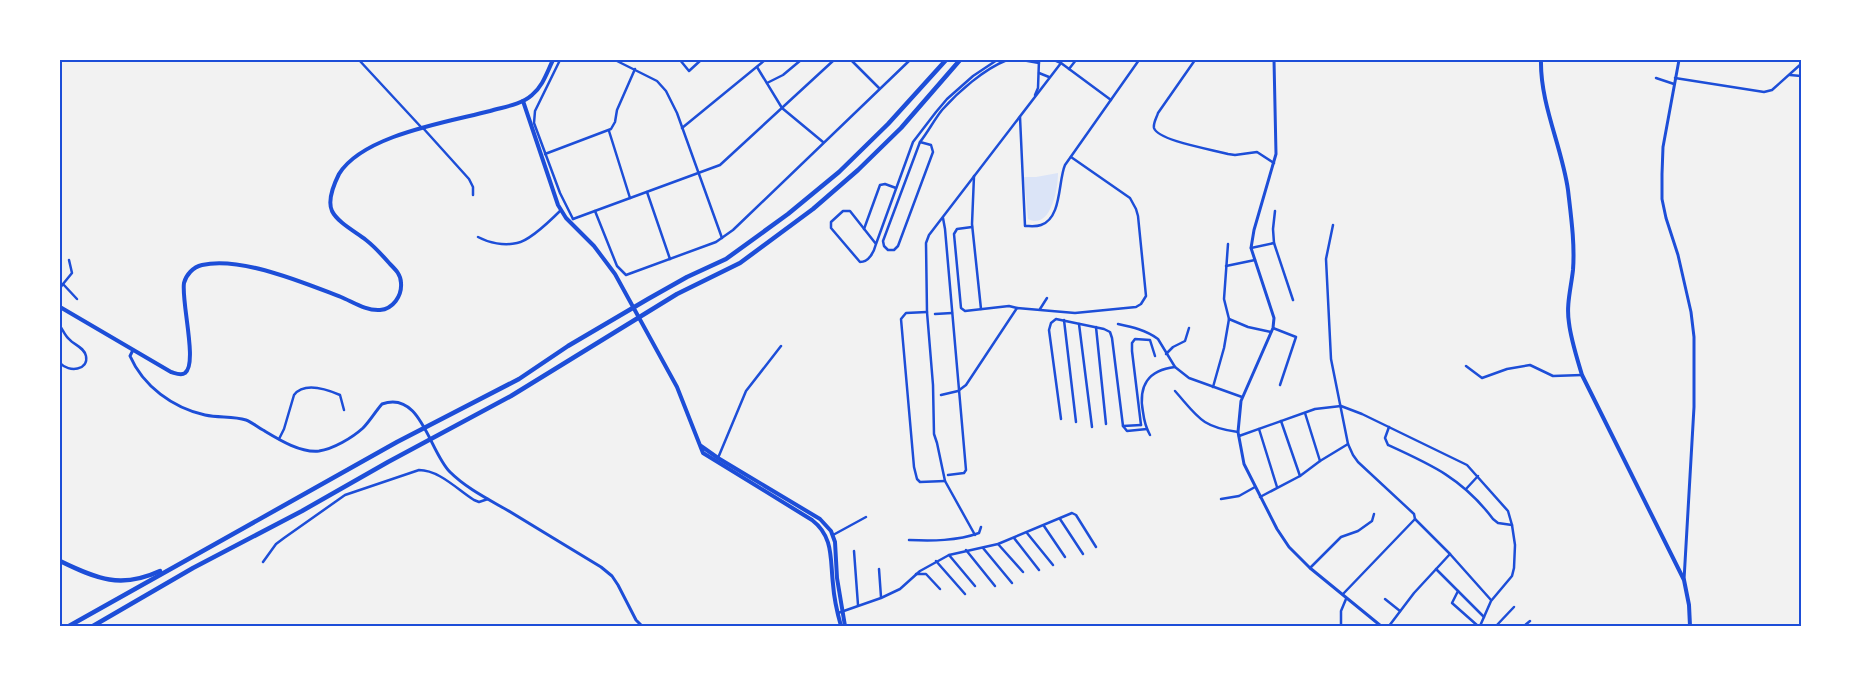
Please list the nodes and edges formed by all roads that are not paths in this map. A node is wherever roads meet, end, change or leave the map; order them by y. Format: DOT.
graph roads {
  1 [pos="359,60"];
  2 [pos="553,60"];
  3 [pos="560,60"];
  4 [pos="615,60"];
  5 [pos="680,60"];
  6 [pos="701,60"];
  7 [pos="765,60"];
  8 [pos="801,60"];
  9 [pos="834,60"];
  10 [pos="851,60"];
  11 [pos="910,60"];
  12 [pos="946,60"];
  13 [pos="960,60"];
  14 [pos="997,60"];
  15 [pos="1007,60"];
  16 [pos="1022,60"];
  17 [pos="1054,60"];
  18 [pos="1076,60"];
  19 [pos="1139,60"];
  20 [pos="1195,60"];
  21 [pos="1274,60"];
  22 [pos="1542,60"];
  23 [pos="1679,60"];
  24 [pos="1039,61"];
  25 [pos="1061,63"];
  26 [pos="1801,64"];
  27 [pos="757,68"];
  28 [pos="635,69"];
  29 [pos="1069,69"];
  30 [pos="1039,74"];
  31 [pos="1790,75"];
  32 [pos="1801,76"];
  33 [pos="1050,78"];
  34 [pos="1656,78"];
  35 [pos="1675,78"];
  36 [pos="766,83"];
  37 [pos="1674,84"];
  38 [pos="879,88"];
  39 [pos="1033,99"];
  40 [pos="1111,100"];
  41 [pos="523,101"];
  42 [pos="782,108"];
  43 [pos="1020,117"];
  44 [pos="422,128"];
  45 [pos="682,128"];
  46 [pos="609,130"];
  47 [pos="915,140"];
  48 [pos="823,142"];
  49 [pos="920,142"];
  50 [pos="545,154"];
  51 [pos="1071,157"];
  52 [pos="1274,162"];
  53 [pos="698,174"];
  54 [pos="974,176"];
  55 [pos="896,188"];
  56 [pos="647,192"];
  57 [pos="473,195"];
  58 [pos="630,198"];
  59 [pos="561,210"];
  60 [pos="595,211"];
  61 [pos="1275,211"];
  62 [pos="943,218"];
  63 [pos="573,219"];
  64 [pos="573,225"];
  65 [pos="1333,225"];
  66 [pos="972,227"];
  67 [pos="864,229"];
  68 [pos="478,236"];
  69 [pos="722,238"];
  70 [pos="1274,243"];
  71 [pos="876,244"];
  72 [pos="1228,244"];
  73 [pos="1251,248"];
  74 [pos="670,259"];
  75 [pos="69,260"];
  76 [pos="1255,260"];
  77 [pos="1226,266"];
  78 [pos="63,284"];
  79 [pos="60,288"];
  80 [pos="1047,298"];
  81 [pos="77,299"];
  82 [pos="1293,300"];
  83 [pos="60,307"];
  84 [pos="1017,308"];
  85 [pos="981,309"];
  86 [pos="1040,309"];
  87 [pos="927,312"];
  88 [pos="952,313"];
  89 [pos="935,314"];
  90 [pos="1229,319"];
  91 [pos="1064,320"];
  92 [pos="1079,324"];
  93 [pos="1118,324"];
  94 [pos="60,326"];
  95 [pos="1096,327"];
  96 [pos="1189,328"];
  97 [pos="1272,330"];
  98 [pos="781,346"];
  99 [pos="133,350"];
  100 [pos="1166,354"];
  101 [pos="1155,356"];
  102 [pos="60,363"];
  103 [pos="1466,366"];
  104 [pos="1175,367"];
  105 [pos="1582,375"];
  106 [pos="1280,385"];
  107 [pos="1213,387"];
  108 [pos="958,391"];
  109 [pos="1175,391"];
  110 [pos="941,395"];
  111 [pos="904,396"];
  112 [pos="908,396"];
  113 [pos="1242,397"];
  114 [pos="1341,406"];
  115 [pos="344,410"];
  116 [pos="1304,412"];
  117 [pos="1061,419"];
  118 [pos="1281,421"];
  119 [pos="1076,422"];
  120 [pos="1106,424"];
  121 [pos="1143,425"];
  122 [pos="1123,426"];
  123 [pos="1092,427"];
  124 [pos="1390,427"];
  125 [pos="1147,429"];
  126 [pos="1259,429"];
  127 [pos="1238,434"];
  128 [pos="1150,435"];
  129 [pos="279,439"];
  130 [pos="1348,444"];
  131 [pos="700,445"];
  132 [pos="718,458"];
  133 [pos="1320,461"];
  134 [pos="948,475"];
  135 [pos="1300,476"];
  136 [pos="1478,476"];
  137 [pos="945,481"];
  138 [pos="1255,487"];
  139 [pos="1278,488"];
  140 [pos="1466,489"];
  141 [pos="1260,497"];
  142 [pos="488,499"];
  143 [pos="1221,499"];
  144 [pos="1374,514"];
  145 [pos="866,517"];
  146 [pos="1060,519"];
  147 [pos="1415,519"];
  148 [pos="1512,525"];
  149 [pos="1044,526"];
  150 [pos="982,527"];
  151 [pos="1027,533"];
  152 [pos="975,534"];
  153 [pos="833,535"];
  154 [pos="1014,538"];
  155 [pos="909,540"];
  156 [pos="998,544"];
  157 [pos="1096,547"];
  158 [pos="982,548"];
  159 [pos="966,550"];
  160 [pos="854,551"];
  161 [pos="1083,554"];
  162 [pos="1450,554"];
  163 [pos="949,555"];
  164 [pos="1065,556"];
  165 [pos="186,559"];
  166 [pos="60,561"];
  167 [pos="936,561"];
  168 [pos="263,562"];
  169 [pos="1053,565"];
  170 [pos="1310,568"];
  171 [pos="879,569"];
  172 [pos="1436,569"];
  173 [pos="1039,570"];
  174 [pos="1023,572"];
  175 [pos="916,574"];
  176 [pos="1684,580"];
  177 [pos="1012,583"];
  178 [pos="975,586"];
  179 [pos="995,586"];
  180 [pos="940,589"];
  181 [pos="1458,592"];
  182 [pos="965,594"];
  183 [pos="1342,595"];
  184 [pos="881,598"];
  185 [pos="1346,599"];
  186 [pos="1385,600"];
  187 [pos="1491,601"];
  188 [pos="858,606"];
  189 [pos="1514,608"];
  190 [pos="1400,611"];
  191 [pos="840,612"];
  192 [pos="1484,617"];
  193 [pos="1530,621"];
  194 [pos="69,626"];
  195 [pos="93,626"];
  196 [pos="642,626"];
  197 [pos="841,626"];
  198 [pos="845,626"];
  199 [pos="1341,626"];
  200 [pos="1381,626"];
  201 [pos="1389,626"];
  202 [pos="1479,626"];
  203 [pos="1496,626"];
  204 [pos="1524,626"];
  205 [pos="1690,626"];
  1 -- 44 [label="street"];
  2 -- 41 [label="main road"];
  3 -- 50 [label="street"];
  4 -- 28 [label="street"];
  5 -- 6 [label="street"];
  7 -- 27 [label="street"];
  8 -- 36 [label="street"];
  9 -- 42 [label="street"];
  10 -- 38 [label="street"];
  11 -- 38 [label="street"];
  12 -- 165 [label="highway"];
  13 -- 195 [label="highway"];
  14 -- 47 [label="street"];
  15 -- 49 [label="street"];
  16 -- 24 [label="street"];
  17 -- 25 [label="street"];
  18 -- 29 [label="street"];
  19 -- 40 [label="street"];
  20 -- 52 [label="street"];
  21 -- 52 [label="street"];
  22 -- 105 [label="main road"];
  23 -- 35 [label="street"];
  24 -- 30 [label="street"];
  25 -- 29 [label="street"];
  25 -- 33 [label="street"];
  26 -- 31 [label="street"];
  27 -- 36 [label="street"];
  27 -- 45 [label="street"];
  28 -- 45 [label="street"];
  28 -- 46 [label="street"];
  29 -- 40 [label="street"];
  30 -- 33 [label="street"];
  30 -- 39 [label="street"];
  31 -- 32 [label="street"];
  31 -- 35 [label="street"];
  33 -- 39 [label="street"];
  34 -- 37 [label="street"];
  35 -- 37 [label="street"];
  36 -- 42 [label="street"];
  37 -- 176 [label="street"];
  38 -- 48 [label="street"];
  39 -- 43 [label="street"];
  40 -- 51 [label="street"];
  41 -- 44 [label="main road"];
  41 -- 59 [label="main road"];
  42 -- 48 [label="street"];
  42 -- 53 [label="street"];
  43 -- 51 [label="street"];
  43 -- 54 [label="street"];
  44 -- 57 [label="street"];
  44 -- 99 [label="main road"];
  45 -- 53 [label="street"];
  46 -- 50 [label="street"];
  46 -- 58 [label="street"];
  47 -- 49 [label="street"];
  47 -- 55 [label="street"];
  48 -- 69 [label="street"];
  49 -- 49 [label="street"];
  50 -- 63 [label="street"];
  51 -- 86 [label="street"];
  52 -- 73 [label="street"];
  53 -- 56 [label="street"];
  53 -- 69 [label="street"];
  54 -- 62 [label="street"];
  54 -- 66 [label="street"];
  55 -- 67 [label="street"];
  55 -- 71 [label="street"];
  56 -- 58 [label="street"];
  56 -- 74 [label="street"];
  58 -- 60 [label="street"];
  59 -- 64 [label="main road"];
  59 -- 68 [label="street"];
  60 -- 63 [label="street"];
  60 -- 74 [label="street"];
  61 -- 70 [label="street"];
  62 -- 87 [label="street"];
  62 -- 88 [label="street"];
  63 -- 64 [label="street"];
  64 -- 131 [label="main road"];
  65 -- 114 [label="street"];
  66 -- 85 [label="street"];
  66 -- 85 [label="street"];
  67 -- 71 [label="street"];
  67 -- 71 [label="street"];
  69 -- 74 [label="street"];
  70 -- 73 [label="street"];
  70 -- 82 [label="street"];
  72 -- 77 [label="street"];
  73 -- 76 [label="street"];
  75 -- 78 [label="street"];
  76 -- 77 [label="street"];
  76 -- 97 [label="street"];
  77 -- 90 [label="street"];
  78 -- 79 [label="street"];
  78 -- 81 [label="street"];
  80 -- 86 [label="street"];
  83 -- 99 [label="main road"];
  84 -- 85 [label="street"];
  84 -- 86 [label="street"];
  84 -- 108 [label="street"];
  87 -- 112 [label="street"];
  87 -- 137 [label="street"];
  88 -- 89 [label="street"];
  88 -- 108 [label="street"];
  90 -- 97 [label="street"];
  90 -- 107 [label="street"];
  91 -- 92 [label="street"];
  91 -- 117 [label="street"];
  91 -- 119 [label="street"];
  92 -- 95 [label="street"];
  92 -- 123 [label="street"];
  93 -- 100 [label="street"];
  94 -- 102 [label="street"];
  95 -- 120 [label="street"];
  95 -- 122 [label="street"];
  96 -- 100 [label="street"];
  97 -- 106 [label="street"];
  97 -- 113 [label="street"];
  98 -- 132 [label="street"];
  99 -- 129 [label="street"];
  100 -- 104 [label="street"];
  101 -- 121 [label="street"];
  103 -- 105 [label="street"];
  104 -- 107 [label="street"];
  104 -- 121 [label="street"];
  105 -- 176 [label="main road"];
  107 -- 113 [label="street"];
  108 -- 110 [label="street"];
  108 -- 134 [label="street"];
  109 -- 127 [label="street"];
  111 -- 112 [label="street"];
  112 -- 137 [label="street"];
  113 -- 127 [label="street"];
  114 -- 116 [label="street"];
  114 -- 124 [label="street"];
  114 -- 130 [label="street"];
  115 -- 129 [label="street"];
  116 -- 118 [label="street"];
  116 -- 133 [label="street"];
  118 -- 126 [label="street"];
  118 -- 135 [label="street"];
  121 -- 122 [label="street"];
  121 -- 125 [label="street"];
  122 -- 125 [label="street"];
  124 -- 136 [label="street"];
  124 -- 140 [label="street"];
  125 -- 128 [label="street"];
  126 -- 127 [label="street"];
  126 -- 139 [label="street"];
  127 -- 138 [label="street"];
  129 -- 142 [label="street"];
  130 -- 133 [label="street"];
  130 -- 147 [label="street"];
  131 -- 132 [label="main road"];
  131 -- 191 [label="main road"];
  132 -- 153 [label="main road"];
  133 -- 135 [label="street"];
  135 -- 139 [label="street"];
  136 -- 140 [label="street"];
  136 -- 148 [label="street"];
  137 -- 152 [label="street"];
  138 -- 141 [label="street"];
  138 -- 143 [label="street"];
  139 -- 141 [label="street"];
  140 -- 148 [label="street"];
  141 -- 170 [label="street"];
  142 -- 168 [label="street"];
  142 -- 196 [label="street"];
  144 -- 170 [label="street"];
  145 -- 153 [label="street"];
  146 -- 149 [label="street"];
  146 -- 157 [label="street"];
  146 -- 161 [label="street"];
  147 -- 162 [label="street"];
  147 -- 183 [label="street"];
  148 -- 187 [label="street"];
  149 -- 151 [label="street"];
  149 -- 164 [label="street"];
  150 -- 152 [label="street"];
  151 -- 154 [label="street"];
  151 -- 169 [label="street"];
  152 -- 155 [label="street"];
  153 -- 191 [label="main road"];
  154 -- 156 [label="street"];
  154 -- 173 [label="street"];
  156 -- 158 [label="street"];
  156 -- 174 [label="street"];
  158 -- 159 [label="street"];
  158 -- 177 [label="street"];
  159 -- 163 [label="street"];
  159 -- 179 [label="street"];
  160 -- 188 [label="street"];
  162 -- 172 [label="street"];
  162 -- 187 [label="street"];
  163 -- 167 [label="street"];
  163 -- 178 [label="street"];
  165 -- 166 [label="highway"];
  165 -- 194 [label="highway"];
  167 -- 175 [label="street"];
  167 -- 182 [label="street"];
  170 -- 183 [label="street"];
  171 -- 184 [label="street"];
  172 -- 181 [label="street"];
  172 -- 190 [label="street"];
  175 -- 180 [label="street"];
  175 -- 184 [label="street"];
  176 -- 205 [label="main road"];
  181 -- 192 [label="street"];
  181 -- 202 [label="street"];
  183 -- 185 [label="street"];
  184 -- 188 [label="street"];
  185 -- 199 [label="street"];
  185 -- 200 [label="street"];
  186 -- 190 [label="street"];
  187 -- 192 [label="street"];
  188 -- 191 [label="street"];
  189 -- 203 [label="street"];
  190 -- 201 [label="street"];
  191 -- 197 [label="main road"];
  191 -- 198 [label="main road"];
  192 -- 202 [label="street"];
  193 -- 204 [label="street"];
}
